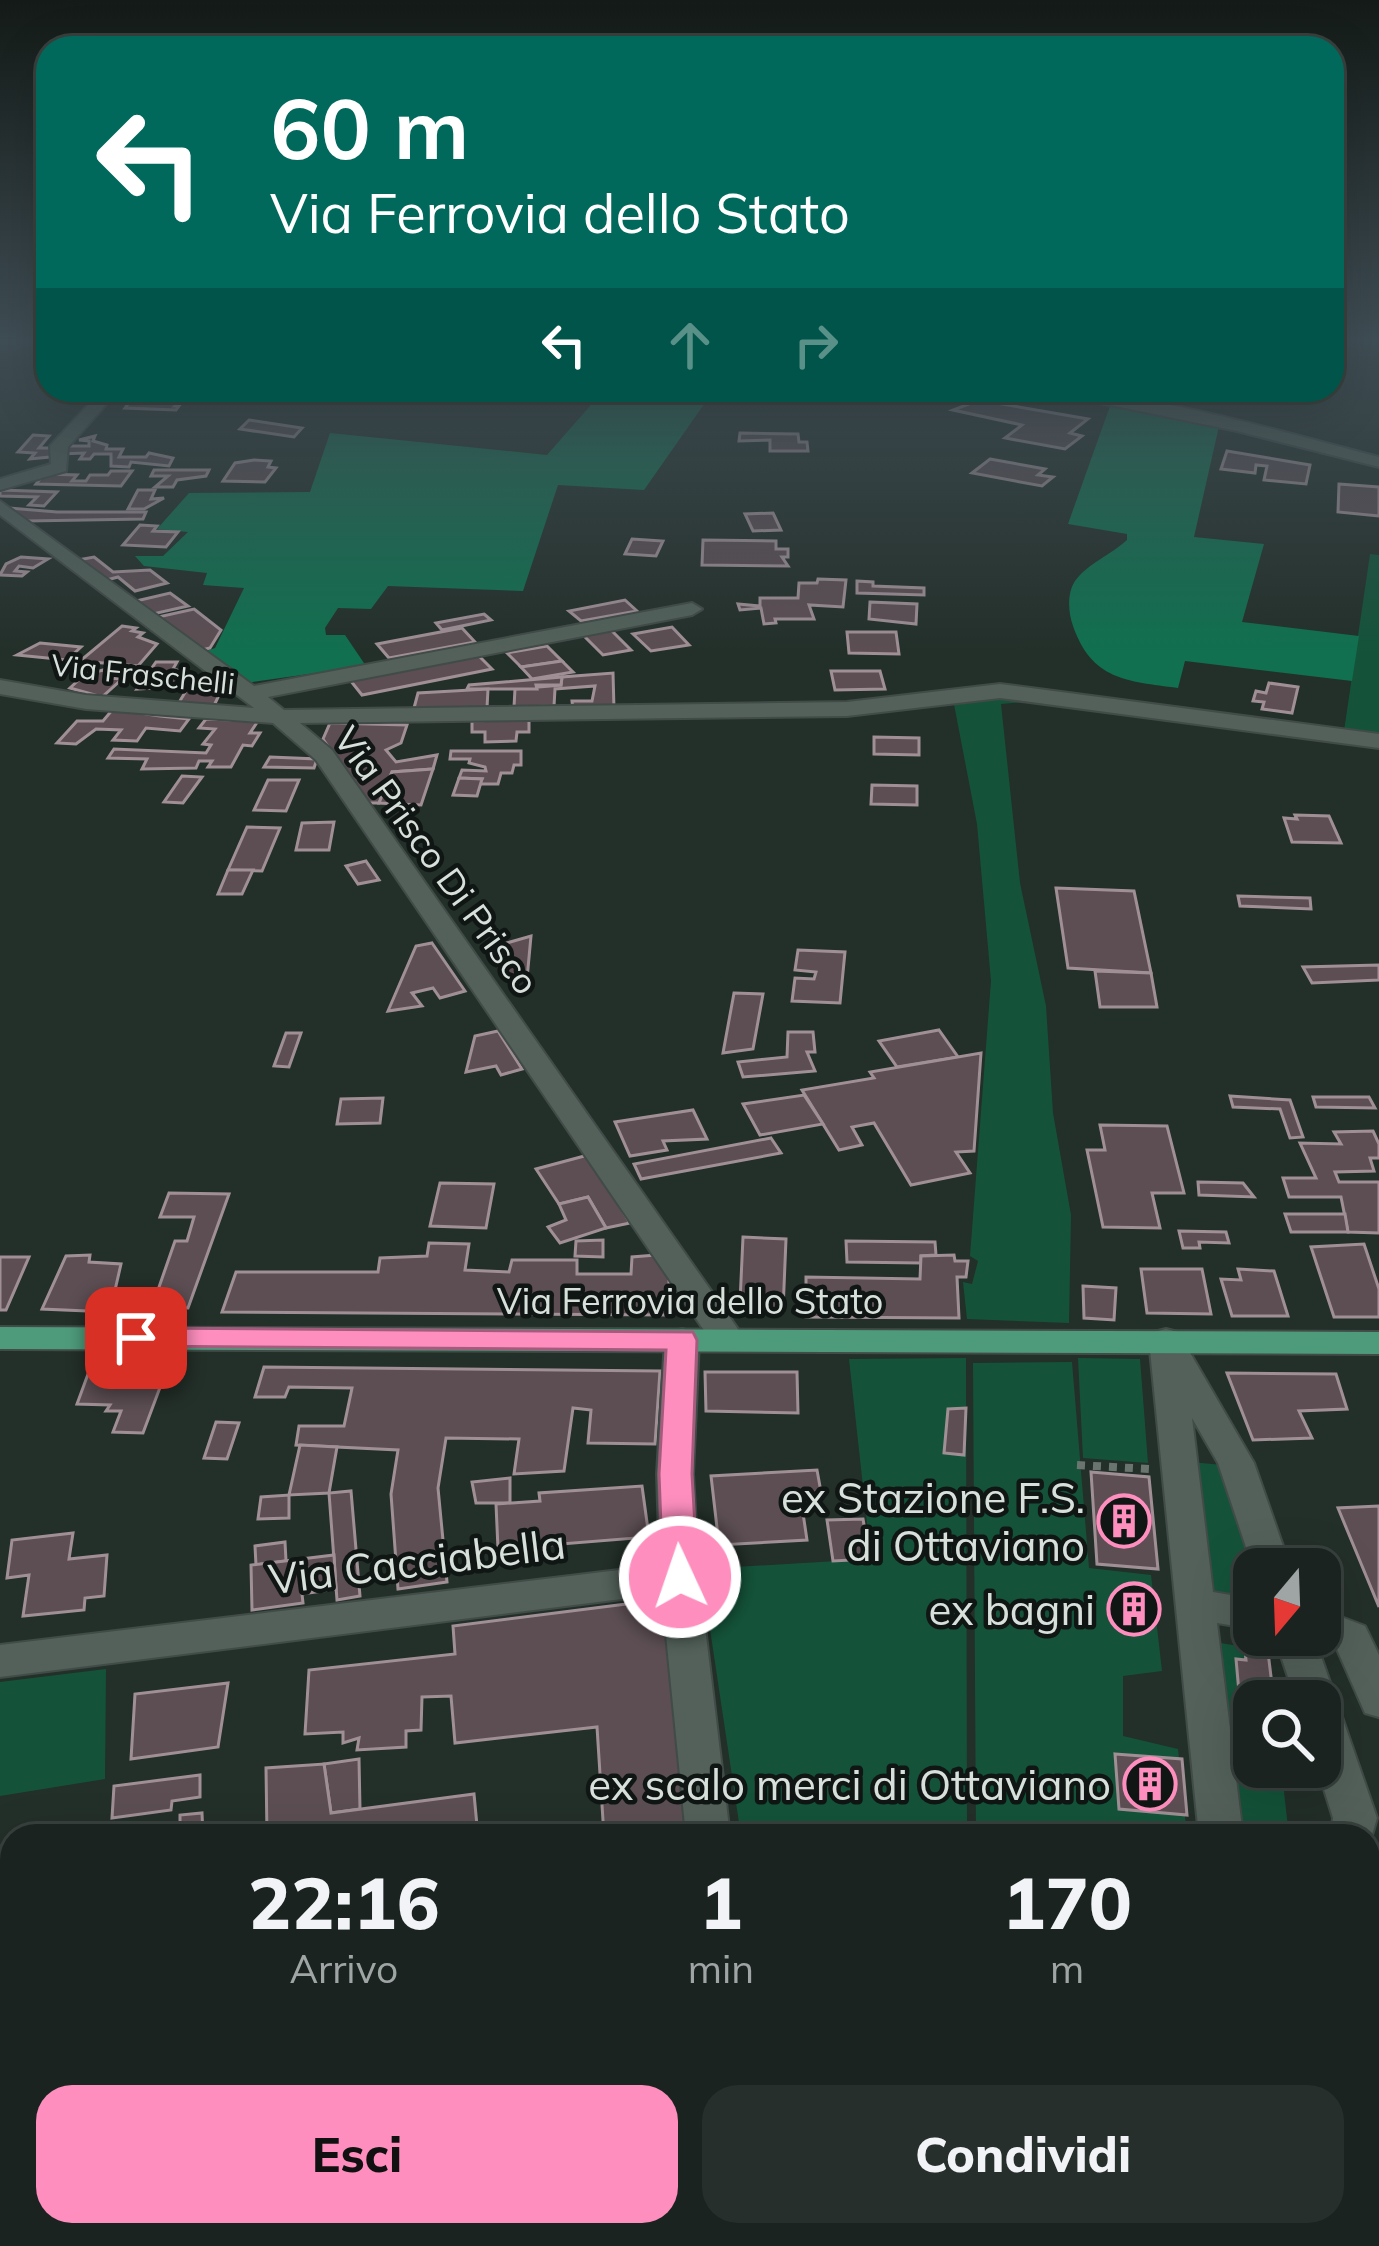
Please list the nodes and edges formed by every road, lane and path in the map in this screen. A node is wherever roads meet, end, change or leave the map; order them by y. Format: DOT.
graph roads {
  1 [pos="61,444"];
  2 [pos="1310,444"];
  3 [pos="1379,461"];
  4 [pos="0,484"];
  5 [pos="0,506"];
  6 [pos="692,609"];
  7 [pos="0,687"];
  8 [pos="250,694"];
  9 [pos="281,717"];
  10 [pos="1379,741"];
  11 [pos="0,1338"];
  12 [pos="682,1340"];
  13 [pos="728,1340"];
  14 [pos="1166,1340"];
  15 [pos="1379,1343"];
  16 [pos="1077,1465"];
  17 [pos="1148,1469"];
  18 [pos="1264,1548"];
  19 [pos="680,1577"];
  20 [pos="1233,1616"];
  21 [pos="1193,1620"];
  22 [pos="1341,1633"];
  23 [pos="0,1660"];
  24 [pos="1379,1701"];
  25 [pos="1341,1776"];
  26 [pos="707,1824"];
  27 [pos="1219,1824"];
  28 [pos="1354,1824"];
  1 -- 4 [label="street"];
  2 -- 3 [label="street"];
  5 -- 8 [label="street, Via Prisco Di Prisco"];
  6 -- 8 [label="street"];
  7 -- 9 [label="street, Via Fraschelli"];
  8 -- 9 [label="street, Via Prisco Di Prisco"];
  9 -- 10 [label="street, Via Fraschelli"];
  9 -- 13 [label="street, Via Prisco Di Prisco"];
  11 -- 12 [label="main road, Via Ferrovia dello Stato"];
  12 -- 13 [label="main road, Via Ferrovia dello Stato"];
  12 -- 19 [label="street"];
  13 -- 14 [label="main road, Via Ferrovia dello Stato"];
  14 -- 15 [label="main road, Via Ferrovia dello Stato"];
  14 -- 18 [label="street"];
  14 -- 21 [label="street"];
  16 -- 17 [label="path"];
  19 -- 23 [label="street, Via Cacciabella"];
  19 -- 26 [label="street"];
  20 -- 21 [label="street"];
  21 -- 27 [label="street"];
  22 -- 24 [label="street"];
  25 -- 28 [label="street"];
}
